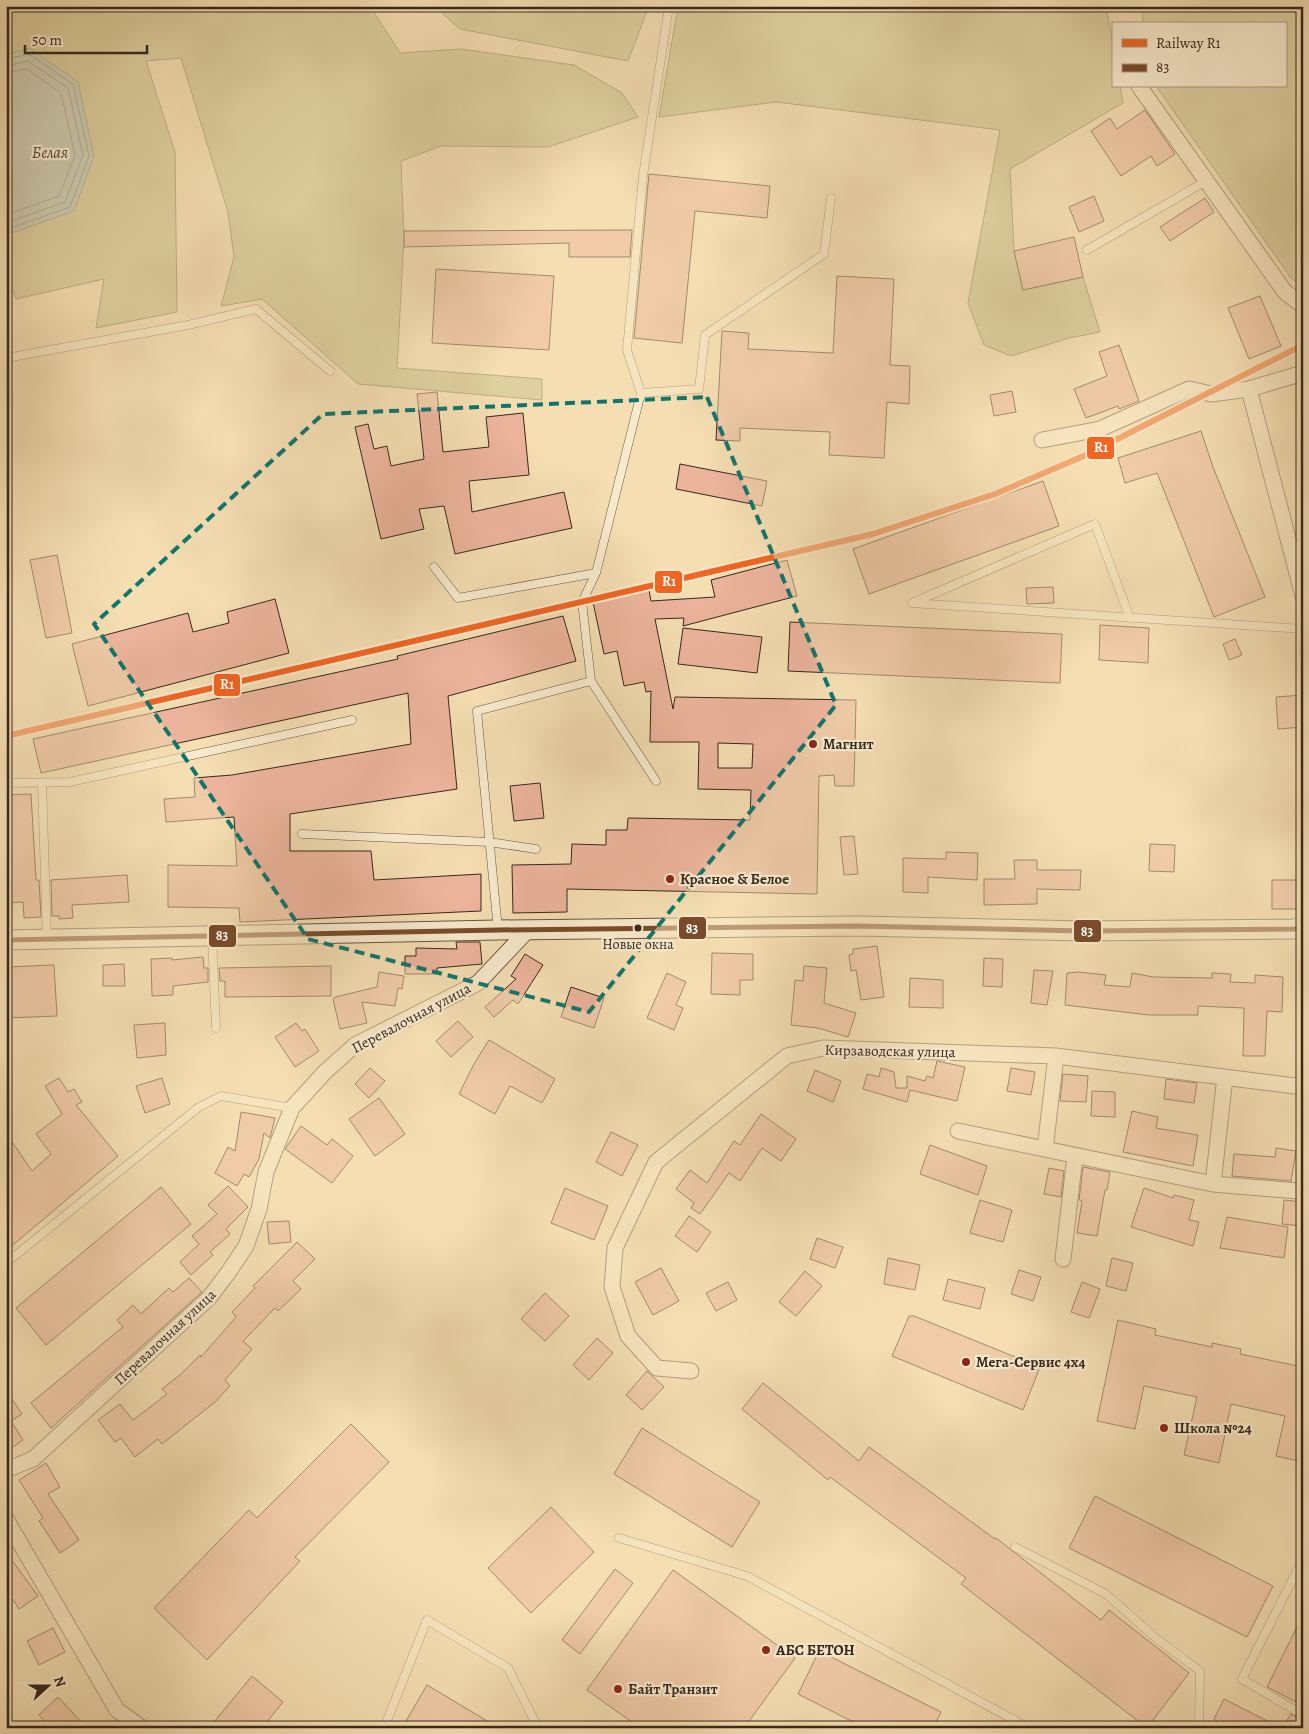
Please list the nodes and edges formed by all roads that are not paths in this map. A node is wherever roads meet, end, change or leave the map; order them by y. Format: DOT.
graph roads {
  1 [pos="669,6"];
  2 [pos="1140,88"];
  3 [pos="1206,181"];
  4 [pos="831,198"];
  5 [pos="1087,250"];
  6 [pos="1303,306"];
  7 [pos="6,358"];
  8 [pos="330,371"];
  9 [pos="1303,373"];
  10 [pos="1249,389"];
  11 [pos="641,393"];
  12 [pos="1042,440"];
  13 [pos="434,567"];
  14 [pos="596,574"];
  15 [pos="1303,596"];
  16 [pos="1130,618"];
  17 [pos="1303,629"];
  18 [pos="591,681"];
  19 [pos="352,720"];
  20 [pos="656,781"];
  21 [pos="6,783"];
  22 [pos="42,783"];
  23 [pos="302,834"];
  24 [pos="489,842"];
  25 [pos="536,849"];
  26 [pos="1303,926"];
  27 [pos="498,930"];
  28 [pos="528,930"];
  29 [pos="212,936"];
  30 [pos="47,939"];
  31 [pos="6,940"];
  32 [pos="216,1028"];
  33 [pos="1056,1056"];
  34 [pos="1224,1077"];
  35 [pos="1303,1087"];
  36 [pos="292,1108"];
  37 [pos="958,1131"];
  38 [pos="1045,1149"];
  39 [pos="1076,1156"];
  40 [pos="1213,1184"];
  41 [pos="1298,1191"];
  42 [pos="1063,1259"];
  43 [pos="6,1263"];
  44 [pos="690,1371"];
  45 [pos="6,1470"];
  46 [pos="6,1519"];
  47 [pos="619,1538"];
  48 [pos="1015,1547"];
  49 [pos="1303,1559"];
  50 [pos="1303,1715"];
  51 [pos="142,1728"];
  52 [pos="384,1728"];
  53 [pos="536,1728"];
  54 [pos="1029,1728"];
  55 [pos="1201,1728"];
  1 -- 11 [label="lane"];
  2 -- 3 [label="street"];
  3 -- 5 [label="lane"];
  3 -- 6 [label="street"];
  4 -- 11 [label="lane"];
  7 -- 8 [label="lane"];
  9 -- 10 [label="street"];
  10 -- 12 [label="street"];
  10 -- 15 [label="street"];
  11 -- 14 [label="lane"];
  13 -- 14 [label="lane"];
  14 -- 18 [label="lane"];
  16 -- 16 [label="lane"];
  16 -- 17 [label="lane"];
  18 -- 20 [label="lane"];
  18 -- 24 [label="lane"];
  19 -- 22 [label="lane"];
  21 -- 22 [label="lane"];
  22 -- 30 [label="lane"];
  23 -- 24 [label="lane"];
  24 -- 25 [label="lane"];
  24 -- 27 [label="lane"];
  26 -- 28 [label="street"];
  27 -- 28 [label="street"];
  27 -- 29 [label="street"];
  28 -- 36 [label="street, Перевалочная улица"];
  29 -- 30 [label="street"];
  29 -- 32 [label="lane"];
  30 -- 31 [label="street"];
  33 -- 34 [label="street, Кирзаводская улица"];
  33 -- 38 [label="street"];
  33 -- 44 [label="street, Кирзаводская улица"];
  34 -- 35 [label="street, Кирзаводская улица"];
  34 -- 40 [label="street"];
  36 -- 43 [label="lane"];
  36 -- 45 [label="street, Перевалочная улица"];
  37 -- 38 [label="street"];
  38 -- 39 [label="street"];
  39 -- 40 [label="street"];
  39 -- 42 [label="street"];
  40 -- 41 [label="street"];
  46 -- 51 [label="street"];
  47 -- 54 [label="lane"];
  48 -- 55 [label="lane"];
  49 -- 50 [label="lane"];
  52 -- 53 [label="lane"];
}
